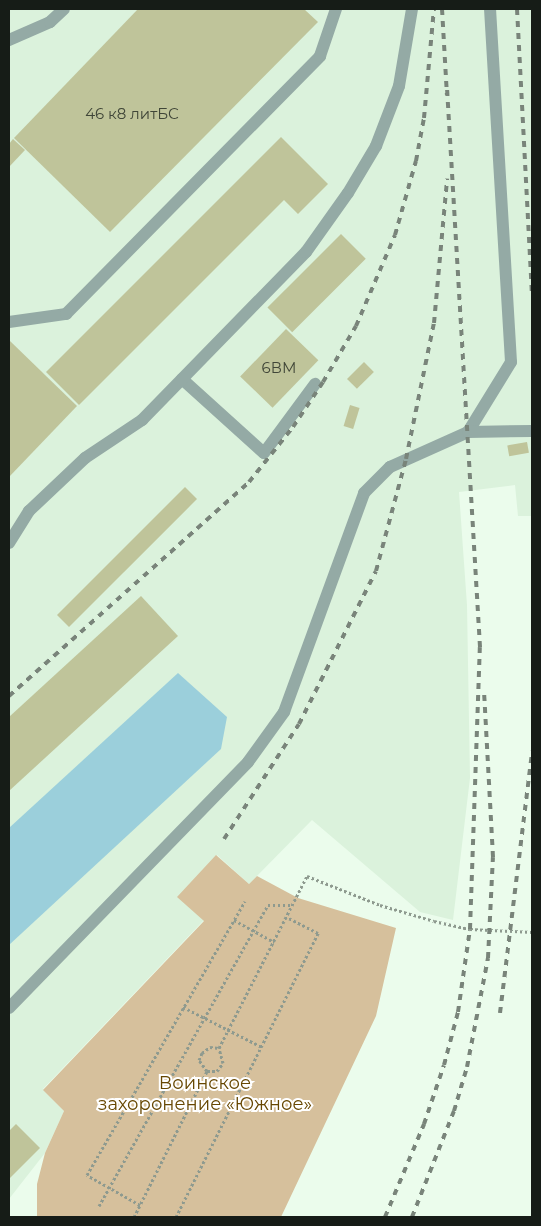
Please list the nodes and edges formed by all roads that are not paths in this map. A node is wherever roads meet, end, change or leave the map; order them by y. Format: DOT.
graph roads {
  1 [pos="64,9"];
  2 [pos="336,9"];
  3 [pos="412,9"];
  4 [pos="490,9"];
  5 [pos="9,40"];
  6 [pos="9,322"];
  7 [pos="182,379"];
  8 [pos="315,384"];
  9 [pos="532,430"];
  10 [pos="468,432"];
  11 [pos="9,543"];
  12 [pos="9,1008"];
  1 -- 5 [label="lane"];
  2 -- 6 [label="lane"];
  3 -- 7 [label="lane"];
  4 -- 10 [label="lane"];
  7 -- 8 [label="lane"];
  7 -- 11 [label="lane"];
  9 -- 10 [label="lane"];
  10 -- 12 [label="lane"];
}
